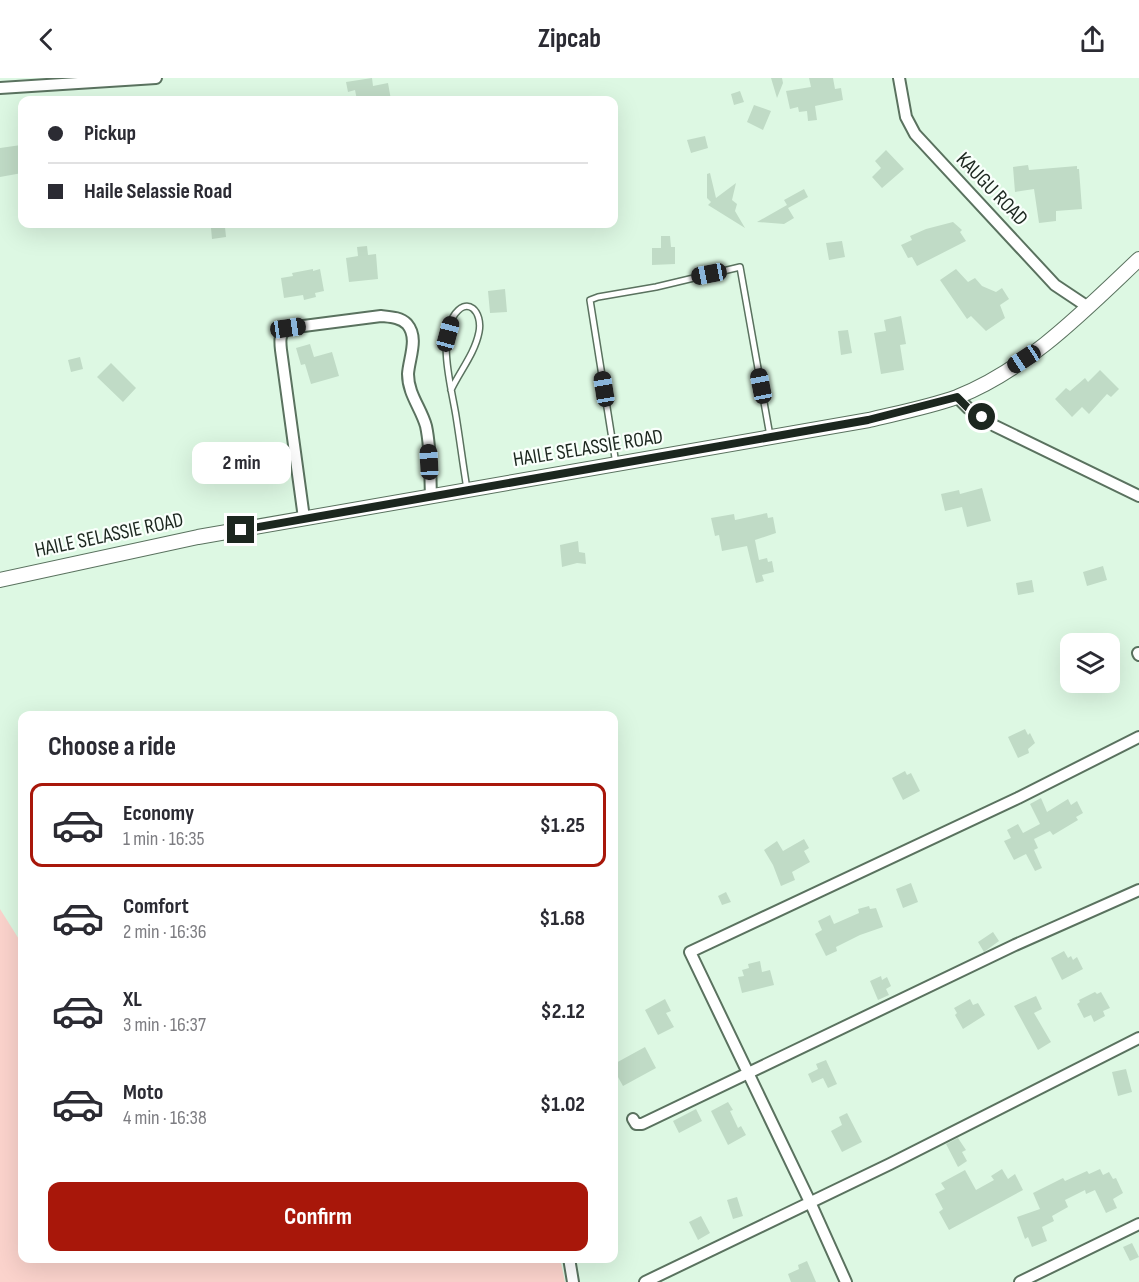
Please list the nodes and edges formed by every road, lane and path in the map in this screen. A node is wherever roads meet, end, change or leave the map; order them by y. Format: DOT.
graph roads {
  1 [pos="156,78"];
  2 [pos="899,78"];
  3 [pos="0,88"];
  4 [pos="1139,259"];
  5 [pos="1088,307"];
  6 [pos="451,390"];
  7 [pos="957,397"];
  8 [pos="770,438"];
  9 [pos="616,465"];
  10 [pos="466,489"];
  11 [pos="431,496"];
  12 [pos="1139,496"];
  13 [pos="304,519"];
  14 [pos="0,580"];
  15 [pos="1139,736"];
  16 [pos="1139,890"];
  17 [pos="1139,1038"];
  18 [pos="749,1074"];
  19 [pos="633,1119"];
  20 [pos="810,1202"];
  21 [pos="1139,1224"];
  22 [pos="570,1263"];
  23 [pos="573,1282"];
  24 [pos="645,1282"];
  25 [pos="846,1282"];
  26 [pos="1020,1282"];
  1 -- 3 [label="street"];
  2 -- 5 [label="street, KAUGU ROAD"];
  4 -- 5 [label="street, HAILE SELASSIE ROAD"];
  5 -- 7 [label="street, HAILE SELASSIE ROAD"];
  6 -- 6 [label="lane"];
  6 -- 10 [label="lane"];
  7 -- 8 [label="street, HAILE SELASSIE ROAD"];
  7 -- 12 [label="street"];
  8 -- 9 [label="street, HAILE SELASSIE ROAD"];
  8 -- 9 [label="lane"];
  9 -- 10 [label="street, HAILE SELASSIE ROAD"];
  10 -- 11 [label="street, HAILE SELASSIE ROAD"];
  11 -- 13 [label="street, HAILE SELASSIE ROAD"];
  11 -- 13 [label="street"];
  13 -- 14 [label="street, HAILE SELASSIE ROAD"];
  15 -- 18 [label="street"];
  16 -- 18 [label="street"];
  17 -- 20 [label="street"];
  18 -- 19 [label="street"];
  18 -- 20 [label="street"];
  20 -- 24 [label="street"];
  20 -- 25 [label="street"];
  21 -- 26 [label="street"];
  22 -- 23 [label="street"];
}
